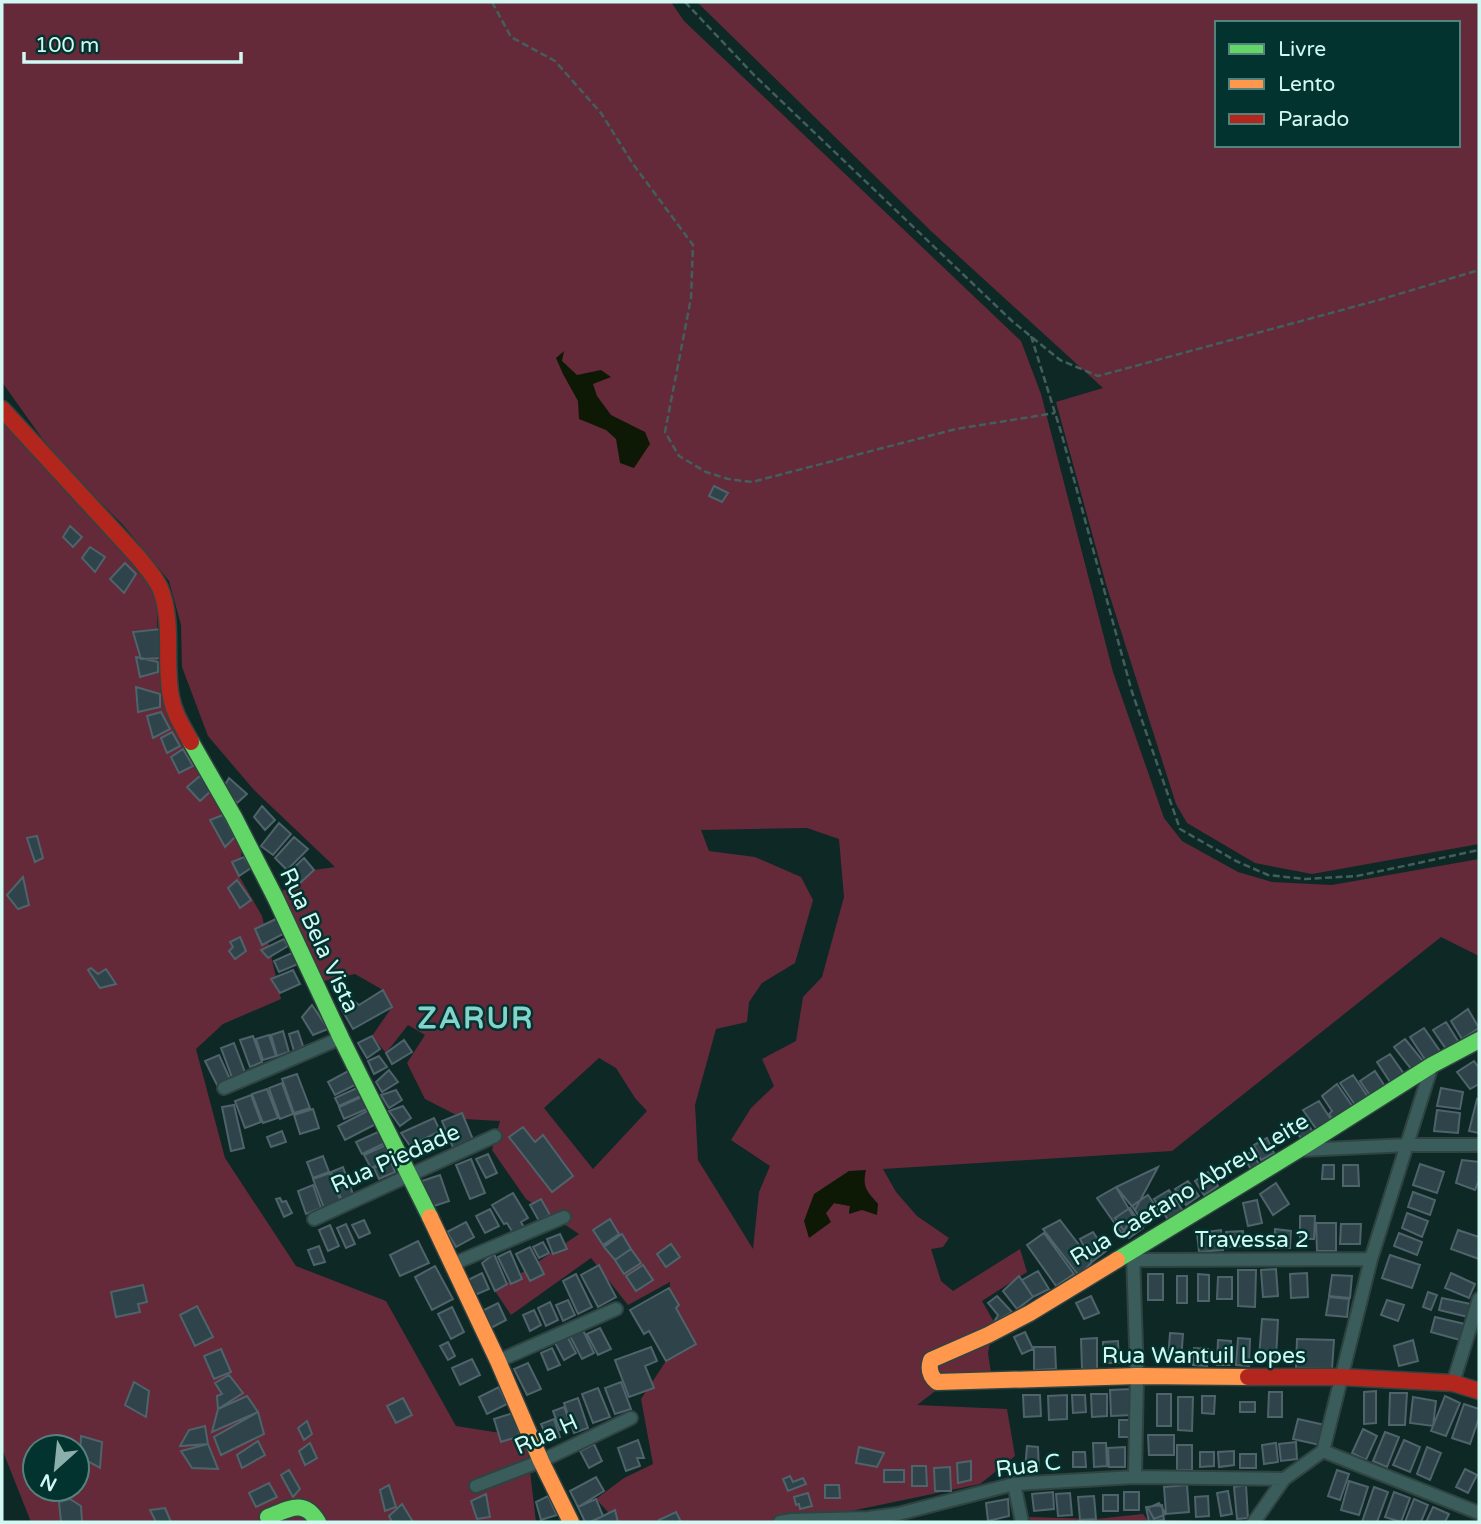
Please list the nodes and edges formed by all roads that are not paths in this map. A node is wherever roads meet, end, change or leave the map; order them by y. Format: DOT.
graph roads {
  1 [pos="2,409"];
  2 [pos="341,1038"];
  3 [pos="1479,1040"];
  4 [pos="1433,1065"];
  5 [pos="224,1088"];
  6 [pos="495,1136"];
  7 [pos="1479,1145"];
  8 [pos="1408,1146"];
  9 [pos="1298,1150"];
  10 [pos="410,1174"];
  11 [pos="564,1217"];
  12 [pos="314,1219"];
  13 [pos="1133,1255"];
  14 [pos="1371,1259"];
  15 [pos="453,1264"];
  16 [pos="1479,1299"];
  17 [pos="616,1309"];
  18 [pos="498,1361"];
  19 [pos="931,1376"];
  20 [pos="1137,1376"];
  21 [pos="1341,1377"];
  22 [pos="1453,1383"];
  23 [pos="1479,1391"];
  24 [pos="631,1418"];
  25 [pos="1323,1451"];
  26 [pos="541,1461"];
  27 [pos="1135,1477"];
  28 [pos="1284,1479"];
  29 [pos="1014,1484"];
  30 [pos="476,1486"];
  31 [pos="1479,1513"];
  32 [pos="268,1517"];
  33 [pos="899,1518"];
  34 [pos="813,1521"];
  35 [pos="318,1522"];
  36 [pos="571,1522"];
  37 [pos="780,1522"];
  38 [pos="1022,1522"];
  39 [pos="1255,1522"];
  1 -- 2 [label="street, Rua Bela Vista"];
  2 -- 5 [label="street"];
  2 -- 10 [label="street, Rua Bela Vista"];
  3 -- 4 [label="street, Rua Caetano Abreu Leite"];
  4 -- 8 [label="street"];
  4 -- 9 [label="street, Rua Caetano Abreu Leite"];
  6 -- 10 [label="street, Rua Piedade"];
  7 -- 8 [label="street"];
  8 -- 9 [label="street"];
  8 -- 14 [label="street"];
  9 -- 13 [label="street, Rua Caetano Abreu Leite"];
  10 -- 12 [label="street, Rua Piedade"];
  10 -- 15 [label="street, Rua Bela Vista"];
  11 -- 15 [label="street"];
  13 -- 14 [label="street, Travessa 2"];
  13 -- 19 [label="street, Rua Caetano Abreu Leite"];
  13 -- 20 [label="street"];
  14 -- 21 [label="street"];
  15 -- 18 [label="street, Rua Bela Vista"];
  16 -- 22 [label="street"];
  17 -- 18 [label="street"];
  18 -- 26 [label="street, Rua Bela Vista"];
  19 -- 20 [label="street, Rua Wantuil Lopes"];
  20 -- 21 [label="street, Rua Wantuil Lopes"];
  20 -- 27 [label="street"];
  21 -- 22 [label="street, Rua Wantuil Lopes"];
  21 -- 25 [label="street"];
  22 -- 23 [label="street, Rua Wantuil Lopes"];
  24 -- 26 [label="street, Rua H"];
  25 -- 28 [label="street"];
  25 -- 31 [label="street"];
  26 -- 30 [label="street, Rua H"];
  26 -- 36 [label="street, Rua Bela Vista"];
  27 -- 28 [label="street, Rua C"];
  27 -- 29 [label="street, Rua C"];
  28 -- 39 [label="street"];
  29 -- 33 [label="street, Rua C"];
  29 -- 38 [label="street"];
  32 -- 35 [label="street"];
  33 -- 34 [label="street, Rua C"];
  34 -- 37 [label="street, Rua C"];
}
